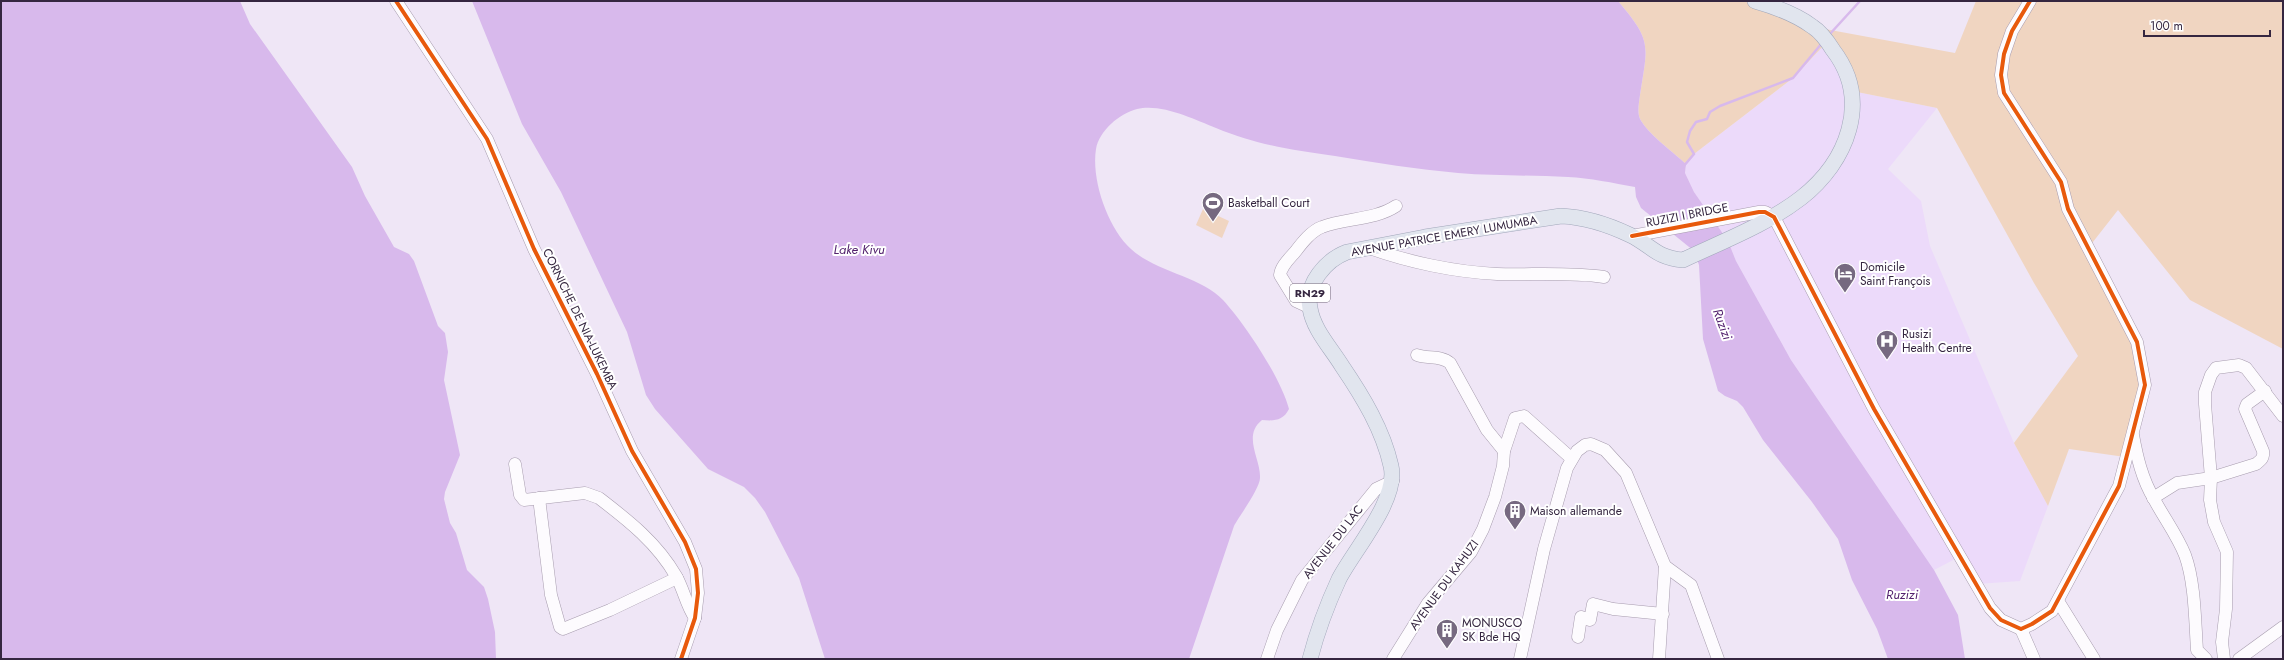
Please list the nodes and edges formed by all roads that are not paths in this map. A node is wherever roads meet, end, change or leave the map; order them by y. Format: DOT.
graph roads {
  1 [pos="396,1"];
  2 [pos="1756,1"];
  3 [pos="2030,1"];
  4 [pos="1396,206"];
  5 [pos="1774,217"];
  6 [pos="1632,236"];
  7 [pos="1369,248"];
  8 [pos="1604,277"];
  9 [pos="1309,307"];
  10 [pos="1417,355"];
  11 [pos="2265,391"];
  12 [pos="2283,416"];
  13 [pos="2132,432"];
  14 [pos="1504,452"];
  15 [pos="1571,458"];
  16 [pos="515,464"];
  17 [pos="2211,478"];
  18 [pos="1393,481"];
  19 [pos="539,498"];
  20 [pos="2153,498"];
  21 [pos="1665,566"];
  22 [pos="677,578"];
  23 [pos="2058,601"];
  24 [pos="1663,614"];
  25 [pos="695,618"];
  26 [pos="2283,627"];
  27 [pos="2020,629"];
  28 [pos="1578,637"];
  29 [pos="681,659"];
  30 [pos="1267,659"];
  31 [pos="1310,659"];
  32 [pos="1393,659"];
  33 [pos="1520,659"];
  34 [pos="1659,659"];
  35 [pos="1718,659"];
  36 [pos="2034,659"];
  37 [pos="2094,659"];
  38 [pos="2206,659"];
  39 [pos="2224,659"];
  40 [pos="2239,659"];
  1 -- 25 [label="street, CORNICHE DE NIA-LUKEMBA"];
  2 -- 5 [label="main road"];
  3 -- 13 [label="street"];
  4 -- 9 [label="street"];
  5 -- 6 [label="street, RUZIZI I BRIDGE"];
  5 -- 6 [label="main road, AVENUE PATRICE EMERY LUMUMBA / RN29"];
  5 -- 27 [label="street"];
  6 -- 7 [label="main road, AVENUE PATRICE EMERY LUMUMBA / RN29"];
  7 -- 8 [label="street"];
  7 -- 9 [label="main road, AVENUE PATRICE EMERY LUMUMBA / RN29"];
  9 -- 18 [label="main road, AVENUE PATRICE EMERY LUMUMBA / RN29"];
  10 -- 14 [label="street"];
  11 -- 12 [label="street"];
  11 -- 17 [label="street"];
  11 -- 17 [label="street"];
  13 -- 20 [label="street"];
  13 -- 23 [label="street"];
  14 -- 15 [label="street, AVENUE DU KAHUZI"];
  14 -- 32 [label="street, AVENUE DU KAHUZI"];
  15 -- 21 [label="street"];
  15 -- 33 [label="street"];
  16 -- 19 [label="street"];
  17 -- 20 [label="street"];
  17 -- 39 [label="street"];
  18 -- 30 [label="street, AVENUE DU LAC"];
  18 -- 31 [label="main road"];
  19 -- 22 [label="street"];
  19 -- 22 [label="street"];
  20 -- 38 [label="street"];
  21 -- 24 [label="street"];
  21 -- 35 [label="street"];
  22 -- 25 [label="street"];
  23 -- 27 [label="street"];
  23 -- 37 [label="street"];
  24 -- 28 [label="street"];
  24 -- 34 [label="street"];
  25 -- 29 [label="street, CORNICHE DE NIA-LUKEMBA"];
  26 -- 40 [label="street"];
  27 -- 36 [label="street"];
}
